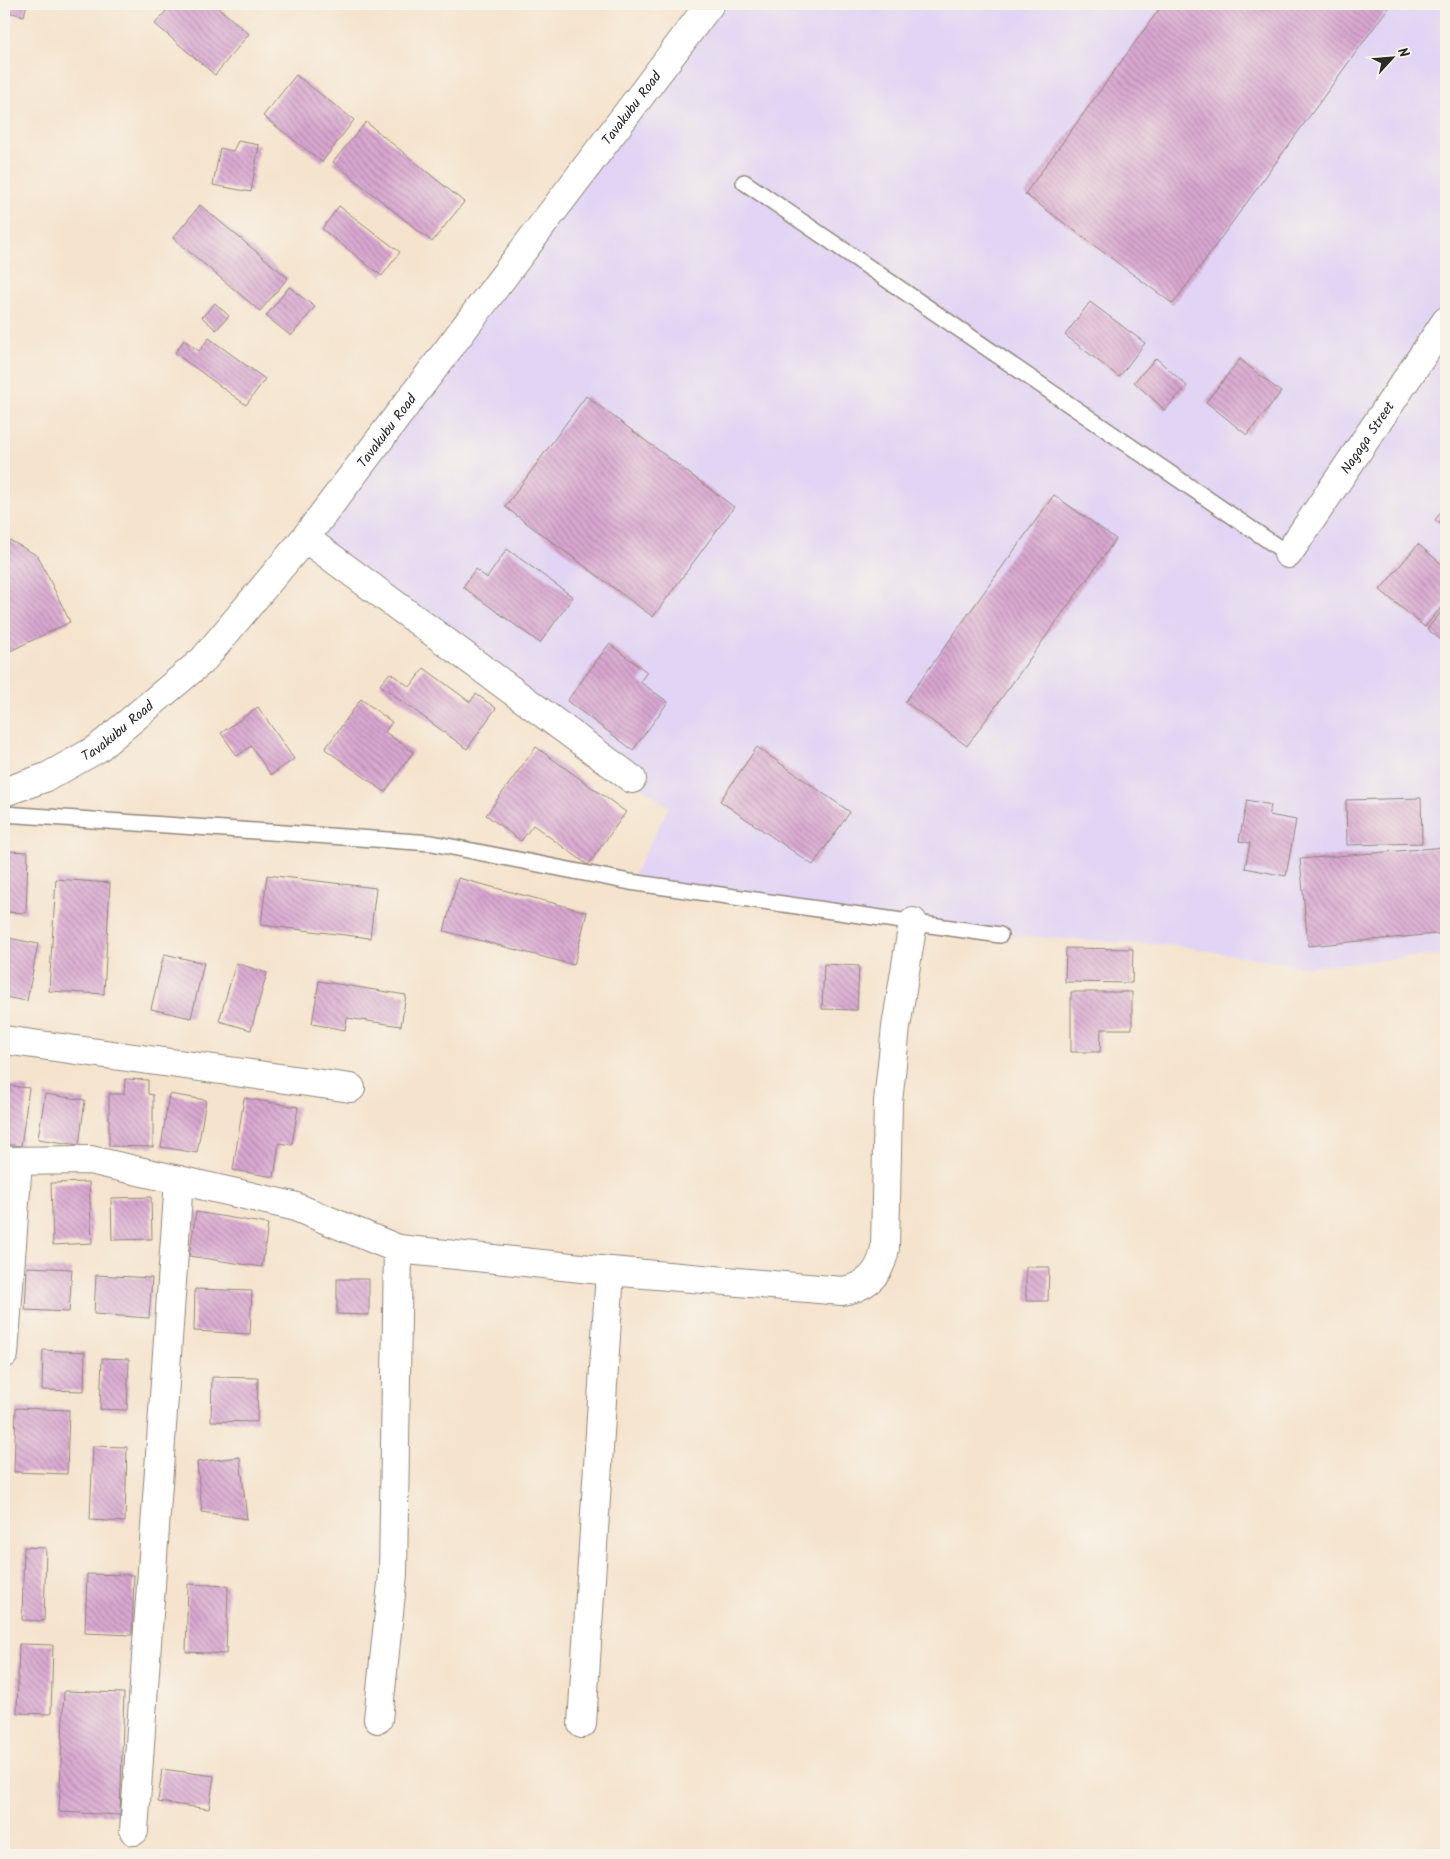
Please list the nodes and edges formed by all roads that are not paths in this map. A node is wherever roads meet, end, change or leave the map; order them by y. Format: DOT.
graph roads {
  1 [pos="710,4"];
  2 [pos="744,182"];
  3 [pos="1446,321"];
  4 [pos="305,538"];
  5 [pos="1288,554"];
  6 [pos="632,779"];
  7 [pos="4,792"];
  8 [pos="4,814"];
  9 [pos="912,922"];
  10 [pos="1000,935"];
  11 [pos="4,1040"];
  12 [pos="351,1088"];
  13 [pos="11,1161"];
  14 [pos="179,1180"];
  15 [pos="398,1249"];
  16 [pos="610,1270"];
  17 [pos="4,1354"];
  18 [pos="378,1719"];
  19 [pos="582,1724"];
  20 [pos="134,1831"];
  1 -- 4 [label="street, Tavakubu Road"];
  2 -- 5 [label="lane"];
  3 -- 5 [label="street, Nagaga Street"];
  4 -- 6 [label="street"];
  4 -- 7 [label="street, Tavakubu Road"];
  8 -- 9 [label="lane"];
  9 -- 10 [label="lane"];
  9 -- 16 [label="street"];
  11 -- 12 [label="street"];
  13 -- 14 [label="street"];
  13 -- 17 [label="street"];
  14 -- 15 [label="street"];
  14 -- 20 [label="street"];
  15 -- 16 [label="street"];
  15 -- 18 [label="street"];
  16 -- 19 [label="street"];
}
